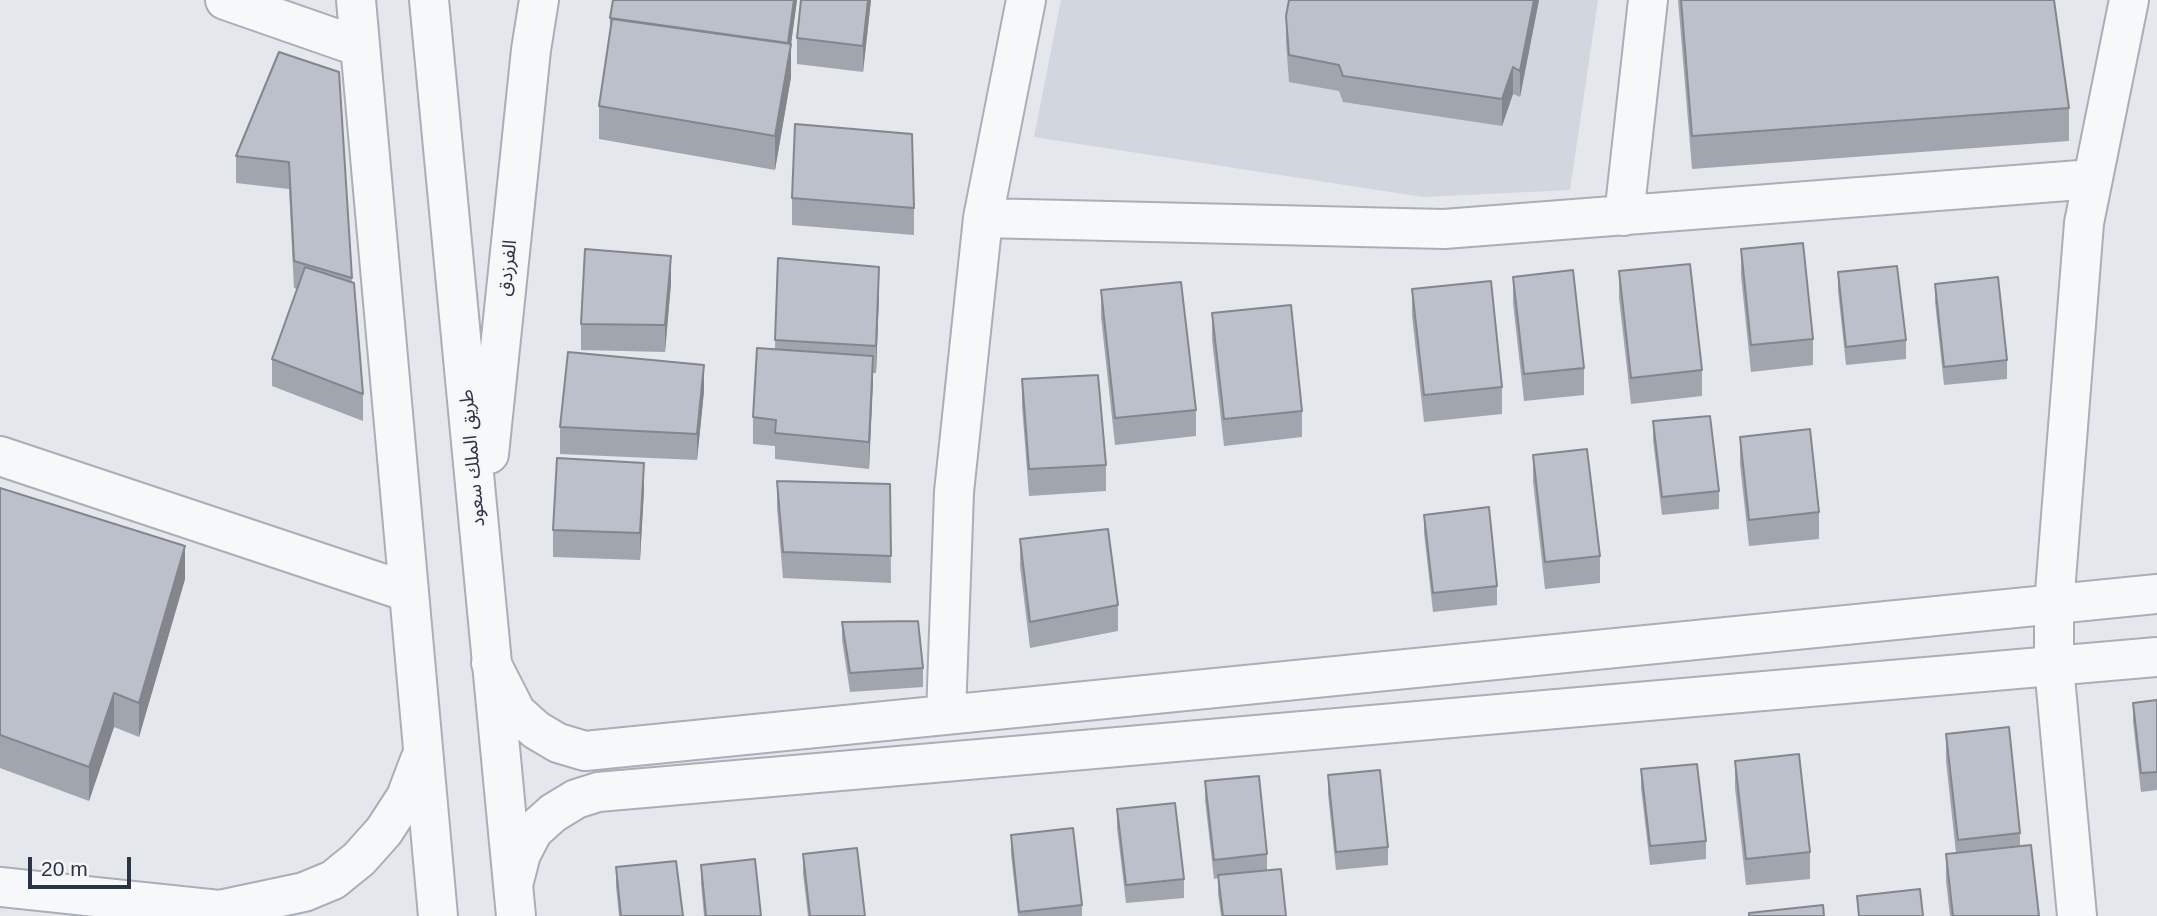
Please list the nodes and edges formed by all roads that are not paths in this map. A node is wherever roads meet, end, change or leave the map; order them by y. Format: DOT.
graph roads {
  1 [pos="225,0"];
  2 [pos="356,0"];
  3 [pos="429,0"];
  4 [pos="539,0"];
  5 [pos="1026,0"];
  6 [pos="1648,0"];
  7 [pos="2129,0"];
  8 [pos="360,47"];
  9 [pos="2093,178"];
  10 [pos="1624,216"];
  11 [pos="983,218"];
  12 [pos="0,456"];
  13 [pos="480,537"];
  14 [pos="408,592"];
  15 [pos="2157,594"];
  16 [pos="2054,605"];
  17 [pos="2157,657"];
  18 [pos="491,663"];
  19 [pos="2054,666"];
  20 [pos="946,715"];
  21 [pos="422,755"];
  22 [pos="0,887"];
  23 [pos="514,901"];
  24 [pos="438,916"];
  25 [pos="2077,916"];
  1 -- 8 [label="street"];
  2 -- 8 [label="street"];
  3 -- 13 [label="street, طريق الملك سعود"];
  4 -- 13 [label="street, الفرزدق"];
  5 -- 11 [label="street"];
  6 -- 10 [label="street"];
  7 -- 9 [label="street"];
  8 -- 14 [label="street"];
  9 -- 10 [label="street"];
  9 -- 16 [label="street"];
  10 -- 11 [label="street"];
  11 -- 20 [label="street"];
  12 -- 14 [label="street"];
  13 -- 18 [label="street, طريق الملك سعود"];
  14 -- 21 [label="street"];
  15 -- 16 [label="street"];
  16 -- 19 [label="street"];
  16 -- 20 [label="street"];
  17 -- 19 [label="street"];
  18 -- 20 [label="street"];
  18 -- 23 [label="street, طريق الملك سعود"];
  19 -- 23 [label="street"];
  19 -- 25 [label="street"];
  21 -- 22 [label="street"];
  21 -- 24 [label="street"];
}
